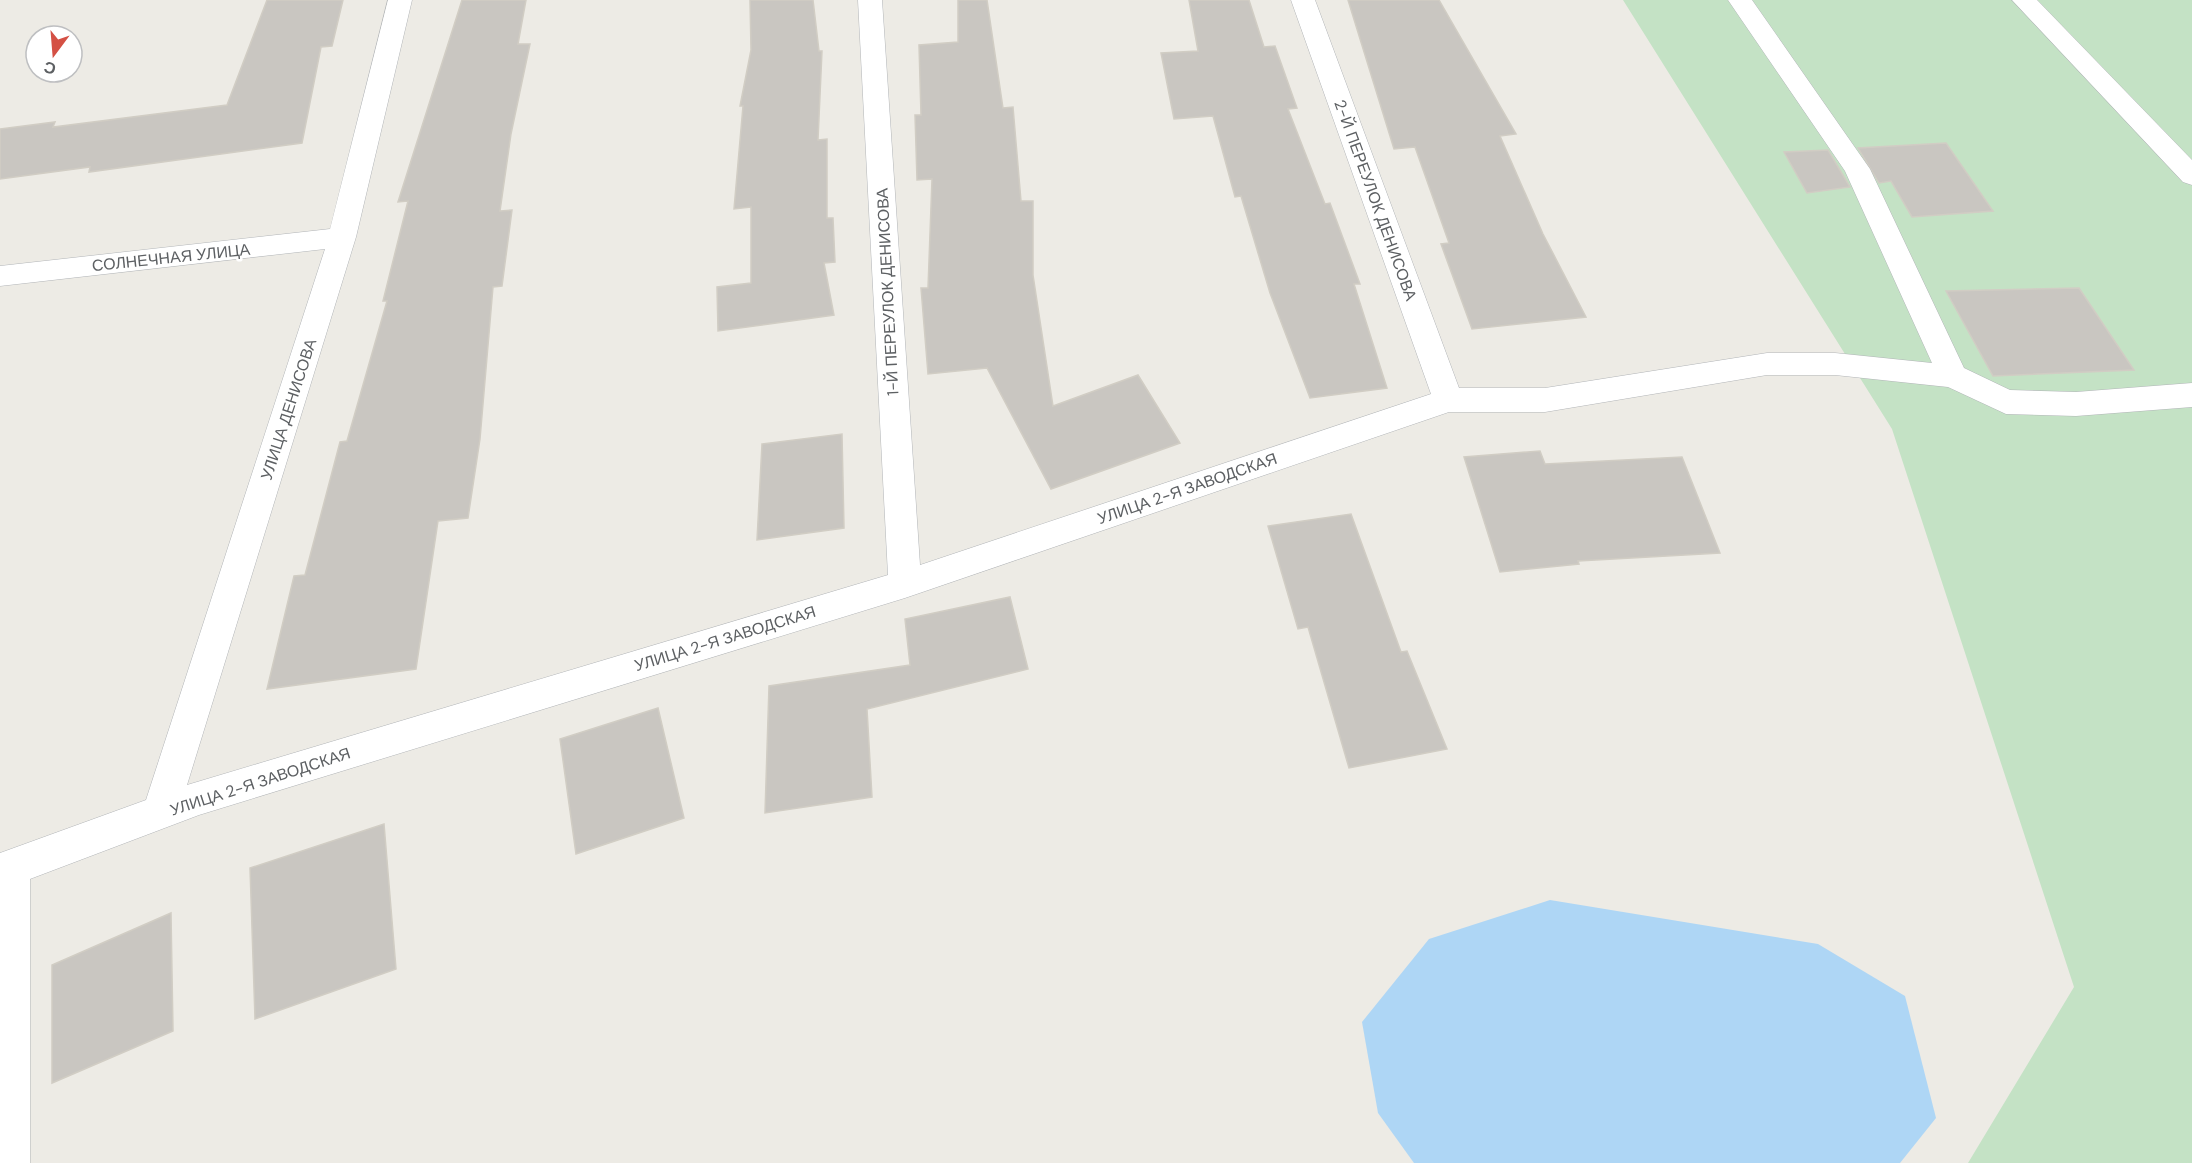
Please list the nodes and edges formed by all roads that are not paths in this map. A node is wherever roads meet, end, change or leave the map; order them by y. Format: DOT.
graph roads {
  1 [pos="400,0"];
  2 [pos="870,0"];
  3 [pos="1303,0"];
  4 [pos="1740,0"];
  5 [pos="2024,0"];
  6 [pos="2192,176"];
  7 [pos="342,237"];
  8 [pos="0,276"];
  9 [pos="1953,376"];
  10 [pos="2192,395"];
  11 [pos="1448,400"];
  12 [pos="905,584"];
  13 [pos="160,814"];
  14 [pos="5,870"];
  15 [pos="9,1163"];
  1 -- 7 [label="street, УЛИЦА ДЕНИСОВА"];
  2 -- 12 [label="street, 1-Й ПЕРЕУЛОК ДЕНИСОВА"];
  3 -- 11 [label="street, 2-Й ПЕРЕУЛОК ДЕНИСОВА"];
  4 -- 9 [label="street"];
  5 -- 6 [label="street"];
  7 -- 8 [label="street, СОЛНЕЧНАЯ УЛИЦА"];
  7 -- 13 [label="street, УЛИЦА ДЕНИСОВА"];
  9 -- 10 [label="street"];
  9 -- 11 [label="street, УЛИЦА 2-Я ЗАВОДСКАЯ"];
  11 -- 12 [label="street, УЛИЦА 2-Я ЗАВОДСКАЯ"];
  12 -- 13 [label="street, УЛИЦА 2-Я ЗАВОДСКАЯ"];
  13 -- 14 [label="street, УЛИЦА 2-Я ЗАВОДСКАЯ"];
  14 -- 15 [label="street"];
}
